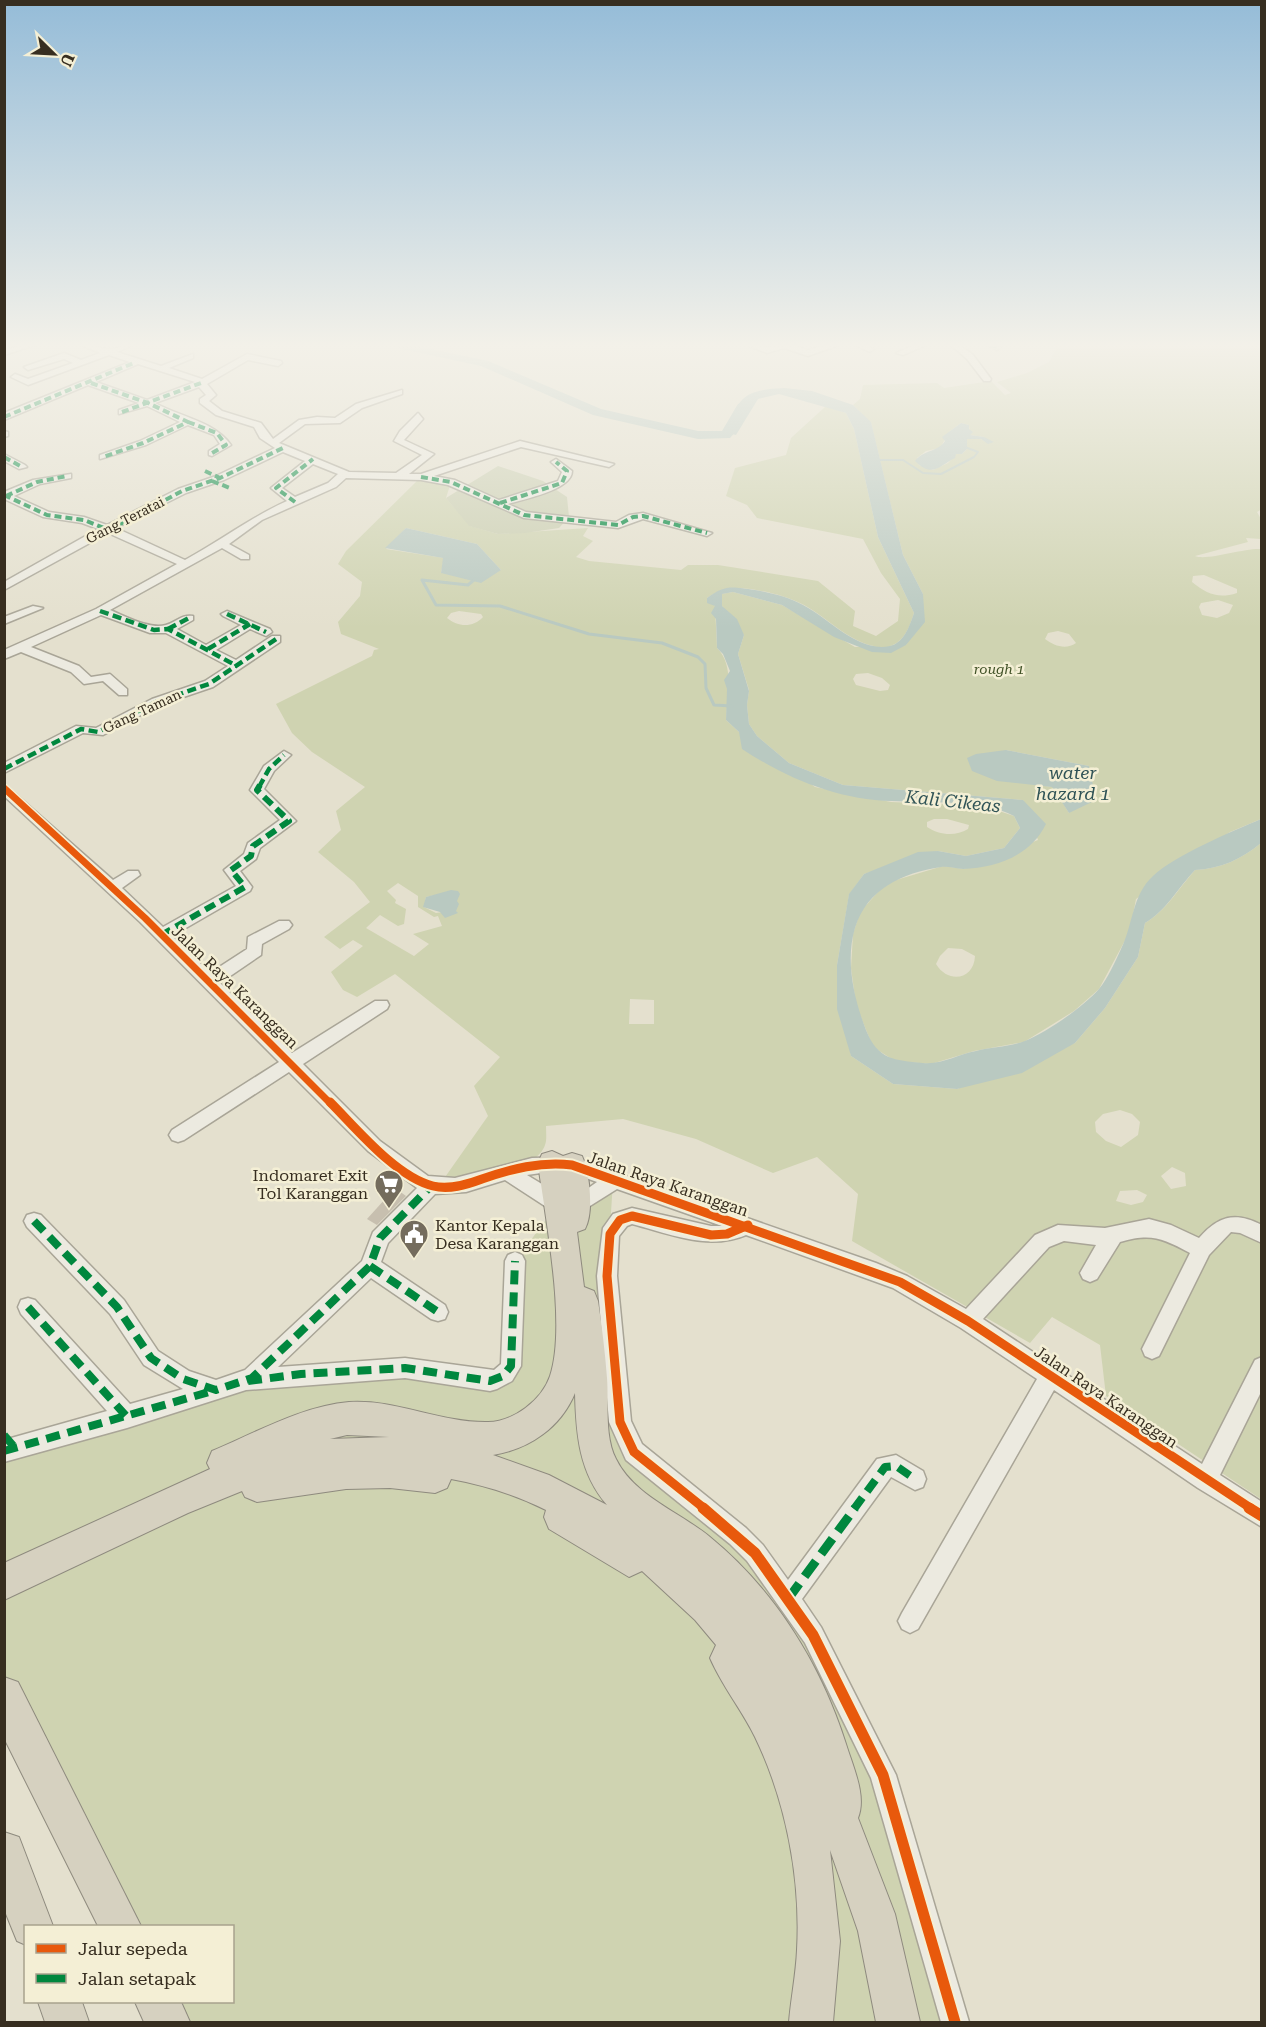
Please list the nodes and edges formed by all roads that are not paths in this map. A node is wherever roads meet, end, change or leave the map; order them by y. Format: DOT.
graph roads {
  1 [pos="150,440"];
  2 [pos="222,440"];
  3 [pos="268,440"];
  4 [pos="283,440"];
  5 [pos="400,440"];
  6 [pos="278,446"];
  7 [pos="212,453"];
  8 [pos="4,457"];
  9 [pos="103,457"];
  10 [pos="313,459"];
  11 [pos="556,462"];
  12 [pos="609,464"];
  13 [pos="22,467"];
  14 [pos="205,471"];
  15 [pos="344,474"];
  16 [pos="67,476"];
  17 [pos="399,476"];
  18 [pos="421,477"];
  19 [pos="216,480"];
  20 [pos="230,488"];
  21 [pos="5,496"];
  22 [pos="295,502"];
  23 [pos="500,503"];
  24 [pos="109,530"];
  25 [pos="707,533"];
  26 [pos="222,544"];
  27 [pos="245,556"];
  28 [pos="185,564"];
  29 [pos="4,587"];
  30 [pos="37,608"];
  31 [pos="100,611"];
  32 [pos="227,614"];
  33 [pos="189,618"];
  34 [pos="4,621"];
  35 [pos="249,624"];
  36 [pos="168,629"];
  37 [pos="23,648"];
  38 [pos="208,649"];
  39 [pos="4,655"];
  40 [pos="237,666"];
  41 [pos="123,692"];
  42 [pos="284,755"];
  43 [pos="4,769"];
  44 [pos="6,792"];
  45 [pos="134,875"];
  46 [pos="111,887"];
  47 [pos="284,925"];
  48 [pos="161,935"];
  49 [pos="209,982"];
  50 [pos="381,1005"];
  51 [pos="291,1062"];
  52 [pos="178,1135"];
  53 [pos="562,1164"];
  54 [pos="506,1171"];
  55 [pos="613,1181"];
  56 [pos="432,1185"];
  57 [pos="566,1206"];
  58 [pos="34,1221"];
  59 [pos="748,1225"];
  60 [pos="1262,1235"];
  61 [pos="1113,1236"];
  62 [pos="1202,1249"];
  63 [pos="515,1261"];
  64 [pos="370,1266"];
  65 [pos="1090,1273"];
  66 [pos="28,1306"];
  67 [pos="438,1312"];
  68 [pos="968,1321"];
  69 [pos="1152,1349"];
  70 [pos="1262,1367"];
  71 [pos="1050,1376"];
  72 [pos="248,1381"];
  73 [pos="216,1390"];
  74 [pos="127,1417"];
  75 [pos="8,1445"];
  76 [pos="915,1479"];
  77 [pos="1206,1480"];
  78 [pos="1262,1516"];
  79 [pos="10,1579"];
  80 [pos="788,1599"];
  81 [pos="910,1621"];
  82 [pos="4,1695"];
  83 [pos="851,1847"];
  84 [pos="4,1852"];
  85 [pos="32,1925"];
  86 [pos="119,1925"];
  87 [pos="61,2003"];
  88 [pos="158,2003"];
  89 [pos="67,2022"];
  90 [pos="168,2022"];
  91 [pos="812,2022"];
  92 [pos="898,2022"];
  93 [pos="955,2022"];
  1 -- 9 [label="street"];
  2 -- 7 [label="street"];
  3 -- 6 [label="street"];
  4 -- 6 [label="street, Gang Teratai"];
  5 -- 17 [label="street"];
  6 -- 10 [label="street"];
  6 -- 19 [label="street, Gang Teratai"];
  8 -- 13 [label="street"];
  10 -- 15 [label="street"];
  10 -- 22 [label="street"];
  11 -- 23 [label="street"];
  12 -- 18 [label="street"];
  14 -- 19 [label="street"];
  15 -- 17 [label="street"];
  15 -- 22 [label="street"];
  16 -- 21 [label="street"];
  17 -- 18 [label="street"];
  18 -- 23 [label="street"];
  19 -- 20 [label="street"];
  19 -- 24 [label="street, Gang Teratai"];
  21 -- 24 [label="street"];
  22 -- 26 [label="street"];
  23 -- 25 [label="street"];
  24 -- 28 [label="street"];
  24 -- 29 [label="street, Gang Teratai"];
  26 -- 27 [label="street"];
  26 -- 28 [label="street"];
  28 -- 31 [label="street"];
  30 -- 34 [label="street"];
  31 -- 36 [label="street"];
  31 -- 37 [label="street"];
  32 -- 35 [label="street"];
  33 -- 36 [label="street"];
  35 -- 38 [label="street"];
  35 -- 40 [label="street, Gang Taman"];
  36 -- 38 [label="street"];
  37 -- 39 [label="street"];
  37 -- 41 [label="street"];
  38 -- 40 [label="street"];
  40 -- 43 [label="street, Gang Taman"];
  42 -- 48 [label="street"];
  44 -- 46 [label="street, Jalan Raya Karanggan"];
  45 -- 46 [label="street"];
  46 -- 48 [label="street, Jalan Raya Karanggan"];
  47 -- 49 [label="street"];
  48 -- 49 [label="street, Jalan Raya Karanggan"];
  49 -- 51 [label="street, Jalan Raya Karanggan"];
  50 -- 51 [label="street"];
  51 -- 52 [label="street"];
  51 -- 56 [label="street, Jalan Raya Karanggan"];
  53 -- 54 [label="street, Jalan Raya Karanggan"];
  53 -- 55 [label="street, Jalan Raya Karanggan"];
  53 -- 57 [label="highway"];
  54 -- 56 [label="street, Jalan Raya Karanggan"];
  54 -- 57 [label="street"];
  55 -- 57 [label="street"];
  55 -- 59 [label="street, Jalan Raya Karanggan"];
  56 -- 64 [label="street"];
  57 -- 79 [label="highway"];
  57 -- 83 [label="highway"];
  58 -- 73 [label="street"];
  59 -- 68 [label="street, Jalan Raya Karanggan"];
  59 -- 80 [label="street"];
  60 -- 62 [label="street"];
  61 -- 62 [label="street"];
  61 -- 65 [label="street"];
  61 -- 68 [label="street"];
  62 -- 69 [label="street"];
  63 -- 72 [label="street"];
  64 -- 67 [label="street"];
  64 -- 72 [label="street"];
  66 -- 74 [label="street"];
  68 -- 71 [label="street, Jalan Raya Karanggan"];
  70 -- 77 [label="street"];
  71 -- 77 [label="street, Jalan Raya Karanggan"];
  71 -- 81 [label="street"];
  72 -- 73 [label="street"];
  73 -- 74 [label="street"];
  74 -- 75 [label="street"];
  76 -- 80 [label="street"];
  77 -- 78 [label="street, Jalan Raya Karanggan"];
  79 -- 83 [label="highway"];
  79 -- 91 [label="highway"];
  80 -- 93 [label="street"];
  82 -- 86 [label="highway"];
  83 -- 92 [label="highway"];
  84 -- 85 [label="highway"];
  87 -- 89 [label="highway"];
  88 -- 90 [label="highway"];
}
